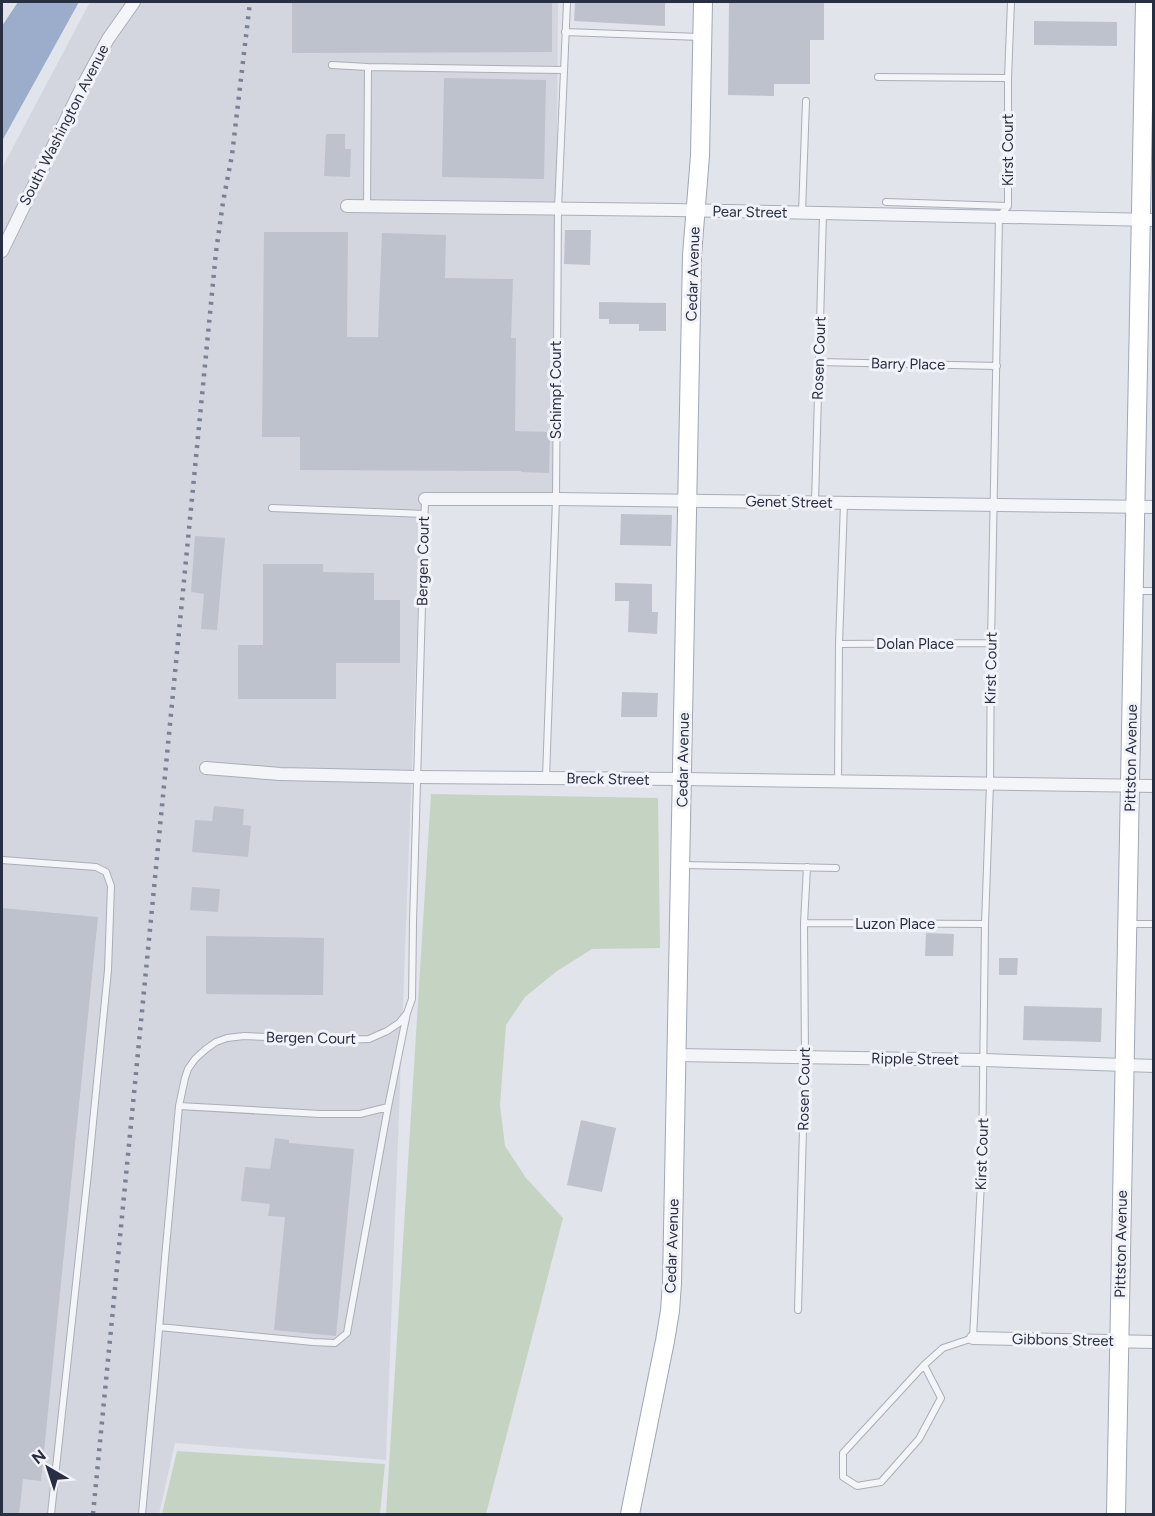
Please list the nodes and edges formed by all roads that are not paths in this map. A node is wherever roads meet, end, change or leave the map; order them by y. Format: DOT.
graph roads {
  1 [pos="134,2"];
  2 [pos="567,2"];
  3 [pos="703,2"];
  4 [pos="1011,2"];
  5 [pos="1145,2"];
  6 [pos="565,32"];
  7 [pos="702,38"];
  8 [pos="332,66"];
  9 [pos="368,67"];
  10 [pos="564,70"];
  11 [pos="878,77"];
  12 [pos="1008,78"];
  13 [pos="806,101"];
  14 [pos="886,202"];
  15 [pos="347,206"];
  16 [pos="367,206"];
  17 [pos="1008,206"];
  18 [pos="558,208"];
  19 [pos="696,211"];
  20 [pos="802,213"];
  21 [pos="823,213"];
  22 [pos="999,217"];
  23 [pos="1147,220"];
  24 [pos="2,251"];
  25 [pos="819,362"];
  26 [pos="997,366"];
  27 [pos="425,499"];
  28 [pos="556,499"];
  29 [pos="688,501"];
  30 [pos="815,503"];
  31 [pos="844,503"];
  32 [pos="994,505"];
  33 [pos="1144,507"];
  34 [pos="272,508"];
  35 [pos="425,514"];
  36 [pos="1133,591"];
  37 [pos="1154,591"];
  38 [pos="991,643"];
  39 [pos="839,644"];
  40 [pos="206,768"];
  41 [pos="418,777"];
  42 [pos="546,778"];
  43 [pos="683,779"];
  44 [pos="838,781"];
  45 [pos="990,783"];
  46 [pos="1130,785"];
  47 [pos="1154,786"];
  48 [pos="2,860"];
  49 [pos="681,865"];
  50 [pos="807,867"];
  51 [pos="836,868"];
  52 [pos="804,923"];
  53 [pos="985,924"];
  54 [pos="1127,924"];
  55 [pos="1154,924"];
  56 [pos="407,1013"];
  57 [pos="677,1055"];
  58 [pos="806,1057"];
  59 [pos="984,1060"];
  60 [pos="1125,1065"];
  61 [pos="1154,1066"];
  62 [pos="179,1107"];
  63 [pos="388,1107"];
  64 [pos="798,1310"];
  65 [pos="159,1327"];
  66 [pos="973,1338"];
  67 [pos="1119,1341"];
  68 [pos="1154,1342"];
  69 [pos="924,1365"];
  70 [pos="51,1515"];
  71 [pos="142,1515"];
  72 [pos="630,1515"];
  73 [pos="1116,1515"];
  1 -- 24 [label="street, South Washington Avenue"];
  2 -- 6 [label="lane, Schimpf Court"];
  3 -- 7 [label="main road, Cedar Avenue"];
  4 -- 12 [label="lane, Kirst Court"];
  5 -- 23 [label="main road, Pittston Avenue"];
  6 -- 7 [label="lane"];
  6 -- 10 [label="lane, Schimpf Court"];
  7 -- 19 [label="main road, Cedar Avenue"];
  8 -- 9 [label="lane"];
  9 -- 10 [label="lane"];
  9 -- 16 [label="lane"];
  10 -- 18 [label="lane, Schimpf Court"];
  11 -- 12 [label="lane"];
  12 -- 17 [label="lane, Kirst Court"];
  13 -- 20 [label="lane"];
  14 -- 17 [label="lane"];
  15 -- 16 [label="street, Pear Street"];
  16 -- 18 [label="street, Pear Street"];
  17 -- 22 [label="lane, Kirst Court"];
  18 -- 19 [label="street, Pear Street"];
  18 -- 28 [label="lane, Schimpf Court"];
  19 -- 20 [label="street, Pear Street"];
  19 -- 29 [label="main road, Cedar Avenue"];
  20 -- 21 [label="street, Pear Street"];
  21 -- 22 [label="street, Pear Street"];
  21 -- 25 [label="lane, Rosen Court"];
  22 -- 23 [label="street, Pear Street"];
  22 -- 26 [label="lane, Kirst Court"];
  23 -- 33 [label="main road, Pittston Avenue"];
  25 -- 26 [label="lane, Barry Place"];
  25 -- 30 [label="lane, Rosen Court"];
  26 -- 32 [label="lane, Kirst Court"];
  27 -- 28 [label="street, Genet Street"];
  27 -- 35 [label="lane, Bergen Court"];
  28 -- 29 [label="street, Genet Street"];
  28 -- 42 [label="lane, Schimpf Court"];
  29 -- 30 [label="street, Genet Street"];
  29 -- 43 [label="main road, Cedar Avenue"];
  30 -- 31 [label="street, Genet Street"];
  31 -- 32 [label="street, Genet Street"];
  31 -- 39 [label="lane"];
  32 -- 33 [label="street, Genet Street"];
  32 -- 38 [label="lane, Kirst Court"];
  33 -- 36 [label="main road, Pittston Avenue"];
  34 -- 35 [label="lane"];
  35 -- 41 [label="lane, Bergen Court"];
  36 -- 37 [label="lane"];
  36 -- 46 [label="main road, Pittston Avenue"];
  38 -- 39 [label="lane, Dolan Place"];
  38 -- 45 [label="lane, Kirst Court"];
  39 -- 44 [label="lane"];
  40 -- 41 [label="street, Breck Street"];
  41 -- 42 [label="street, Breck Street"];
  41 -- 56 [label="lane, Bergen Court"];
  42 -- 43 [label="street, Breck Street"];
  43 -- 44 [label="street, Breck Street"];
  43 -- 49 [label="main road, Cedar Avenue"];
  44 -- 45 [label="street, Breck Street"];
  45 -- 46 [label="street, Breck Street"];
  45 -- 53 [label="lane, Kirst Court"];
  46 -- 47 [label="street, Breck Street"];
  46 -- 54 [label="main road, Pittston Avenue"];
  48 -- 70 [label="lane"];
  49 -- 50 [label="lane"];
  49 -- 57 [label="main road, Cedar Avenue"];
  50 -- 51 [label="lane"];
  50 -- 52 [label="lane, Rosen Court"];
  52 -- 53 [label="lane, Luzon Place"];
  52 -- 58 [label="lane, Rosen Court"];
  53 -- 59 [label="lane, Kirst Court"];
  54 -- 55 [label="lane"];
  54 -- 60 [label="main road, Pittston Avenue"];
  56 -- 62 [label="lane, Bergen Court"];
  56 -- 63 [label="lane"];
  57 -- 58 [label="street, Ripple Street"];
  57 -- 72 [label="main road, Cedar Avenue"];
  58 -- 59 [label="street, Ripple Street"];
  58 -- 64 [label="lane, Rosen Court"];
  59 -- 60 [label="street, Ripple Street"];
  59 -- 66 [label="lane, Kirst Court"];
  60 -- 61 [label="street, Ripple Street"];
  60 -- 67 [label="main road, Pittston Avenue"];
  62 -- 63 [label="lane"];
  62 -- 65 [label="lane, Bergen Court"];
  63 -- 65 [label="lane"];
  65 -- 71 [label="lane, Bergen Court"];
  66 -- 67 [label="street, Gibbons Street"];
  66 -- 69 [label="lane"];
  67 -- 68 [label="street, Gibbons Street"];
  67 -- 73 [label="main road, Pittston Avenue"];
  69 -- 69 [label="lane"];
}
